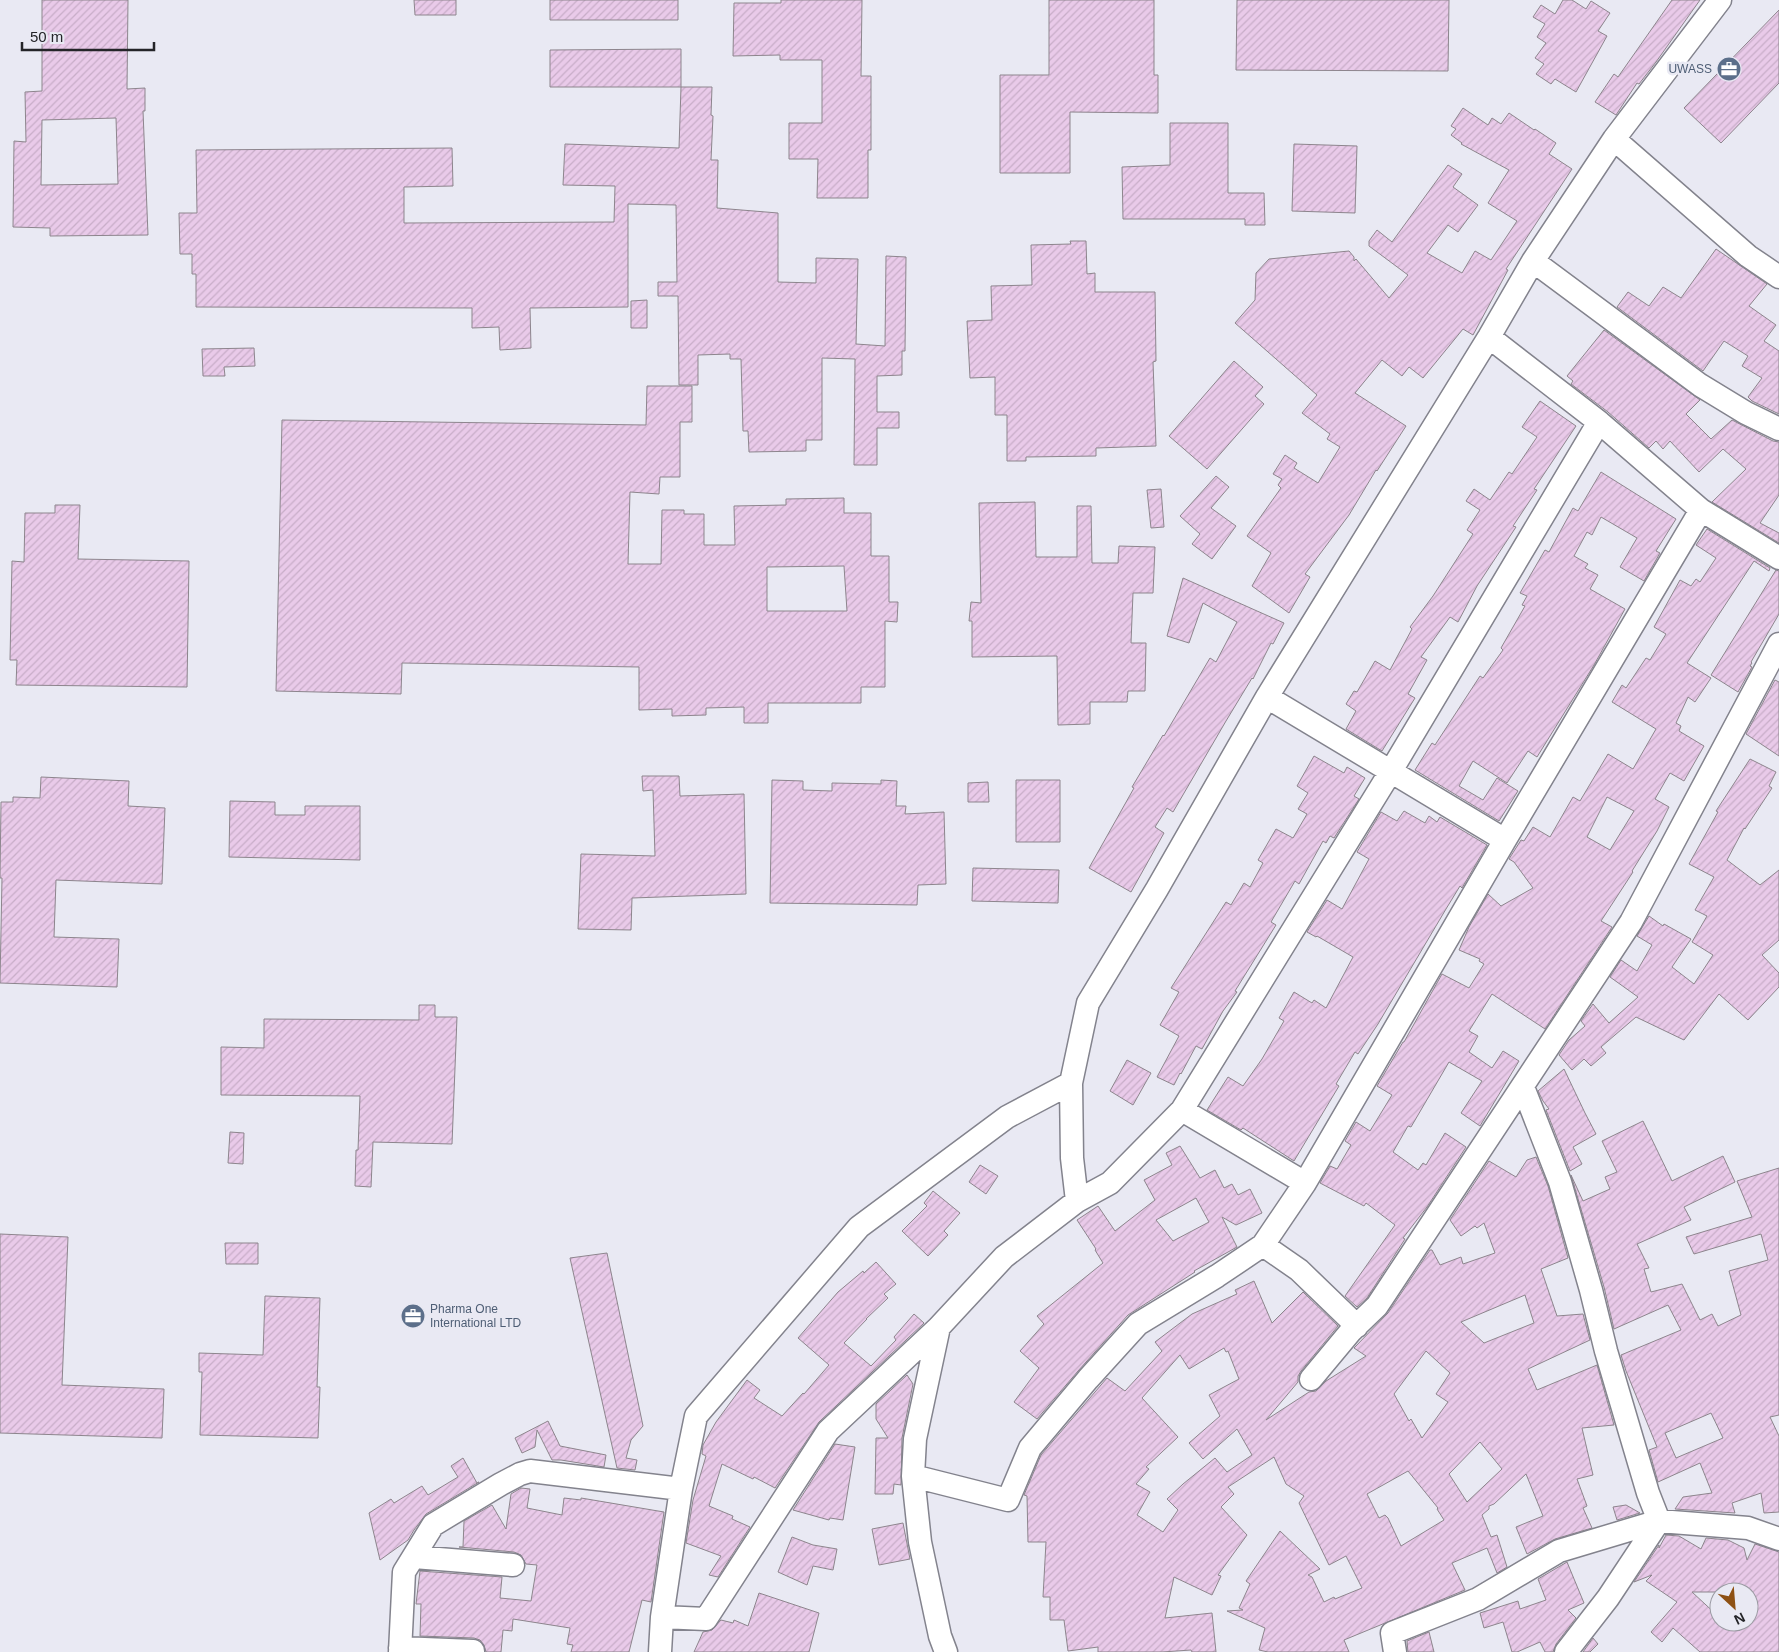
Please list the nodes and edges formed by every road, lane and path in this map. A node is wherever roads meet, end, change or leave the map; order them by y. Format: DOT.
graph roads {
  1 [pos="1720,0"];
  2 [pos="1614,139"];
  3 [pos="1533,261"];
  4 [pos="1779,277"];
  5 [pos="1489,337"];
  6 [pos="1599,422"];
  7 [pos="1779,429"];
  8 [pos="1701,510"];
  9 [pos="1779,558"];
  10 [pos="1779,644"];
  11 [pos="1267,697"];
  12 [pos="1391,770"];
  13 [pos="1505,840"];
  14 [pos="1071,1082"];
  15 [pos="1523,1087"];
  16 [pos="1182,1110"];
  17 [pos="1305,1183"];
  18 [pos="1077,1201"];
  19 [pos="1263,1245"];
  20 [pos="1357,1326"];
  21 [pos="939,1327"];
  22 [pos="1311,1379"];
  23 [pos="913,1476"];
  24 [pos="681,1489"];
  25 [pos="1659,1521"];
  26 [pos="1779,1539"];
  27 [pos="414,1557"];
  28 [pos="513,1565"];
  29 [pos="662,1617"];
  30 [pos="400,1650"];
  31 [pos="473,1651"];
  32 [pos="660,1652"];
  33 [pos="946,1652"];
  34 [pos="1395,1652"];
  35 [pos="1566,1652"];
  1 -- 2 [label="street"];
  2 -- 3 [label="street"];
  2 -- 4 [label="street"];
  3 -- 5 [label="street"];
  3 -- 7 [label="street"];
  5 -- 6 [label="street"];
  5 -- 11 [label="street"];
  6 -- 8 [label="street"];
  6 -- 12 [label="street"];
  8 -- 9 [label="street"];
  8 -- 13 [label="street"];
  10 -- 15 [label="street"];
  11 -- 12 [label="street"];
  11 -- 14 [label="street"];
  12 -- 13 [label="street"];
  12 -- 16 [label="street"];
  13 -- 17 [label="street"];
  14 -- 18 [label="street"];
  14 -- 24 [label="street"];
  15 -- 20 [label="street"];
  15 -- 25 [label="street"];
  16 -- 17 [label="street"];
  16 -- 18 [label="street"];
  17 -- 19 [label="street"];
  18 -- 21 [label="street"];
  19 -- 20 [label="street"];
  19 -- 23 [label="street"];
  20 -- 22 [label="street"];
  21 -- 23 [label="street"];
  21 -- 29 [label="street"];
  23 -- 33 [label="street"];
  24 -- 27 [label="street"];
  24 -- 29 [label="street"];
  25 -- 26 [label="street"];
  25 -- 34 [label="street"];
  25 -- 35 [label="street"];
  27 -- 28 [label="street"];
  27 -- 30 [label="street"];
  29 -- 32 [label="street"];
  30 -- 31 [label="street"];
}
